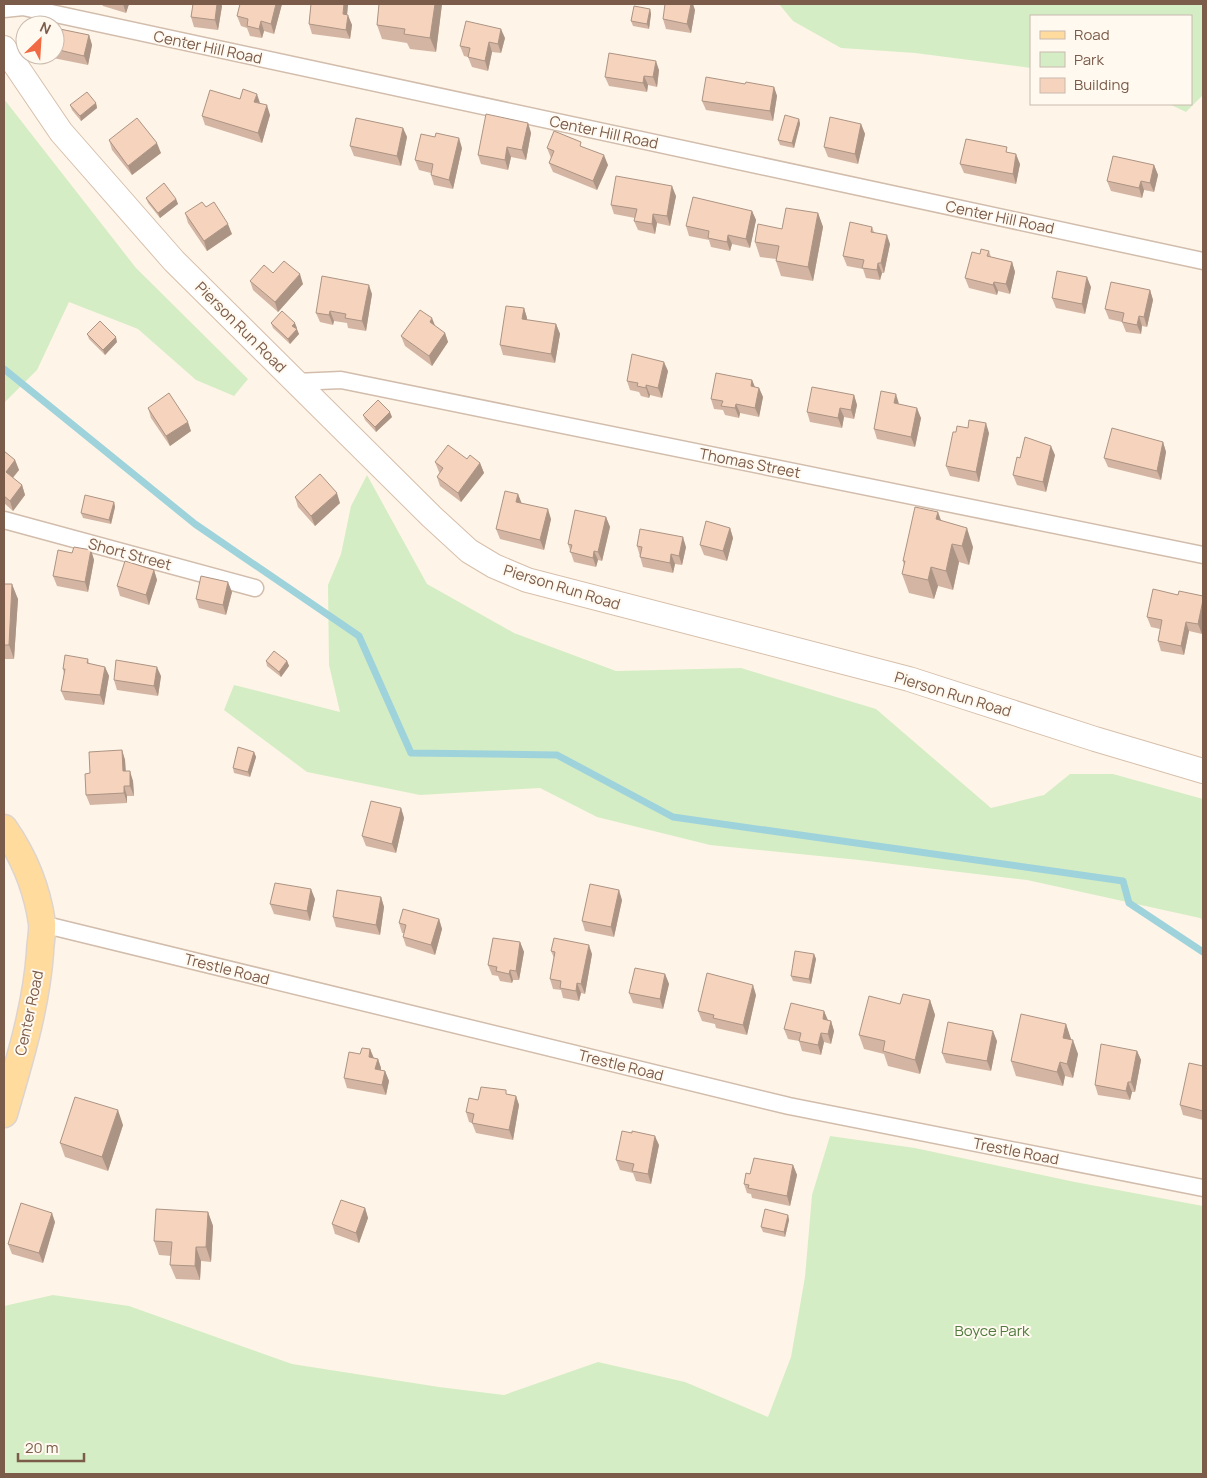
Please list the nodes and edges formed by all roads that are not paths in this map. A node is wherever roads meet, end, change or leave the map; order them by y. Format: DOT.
graph roads {
  1 [pos="4,9"];
  2 [pos="4,48"];
  3 [pos="1203,261"];
  4 [pos="296,382"];
  5 [pos="4,520"];
  6 [pos="1203,555"];
  7 [pos="255,588"];
  8 [pos="1203,771"];
  9 [pos="4,828"];
  10 [pos="42,924"];
  11 [pos="4,1114"];
  12 [pos="1203,1188"];
  1 -- 3 [label="street, Center Hill Road"];
  2 -- 4 [label="street, Pierson Run Road"];
  4 -- 6 [label="street, Thomas Street"];
  4 -- 8 [label="street, Pierson Run Road"];
  5 -- 7 [label="street, Short Street"];
  9 -- 10 [label="main road, Center Road"];
  10 -- 11 [label="main road, Center Road"];
  10 -- 12 [label="street, Trestle Road"];
}
